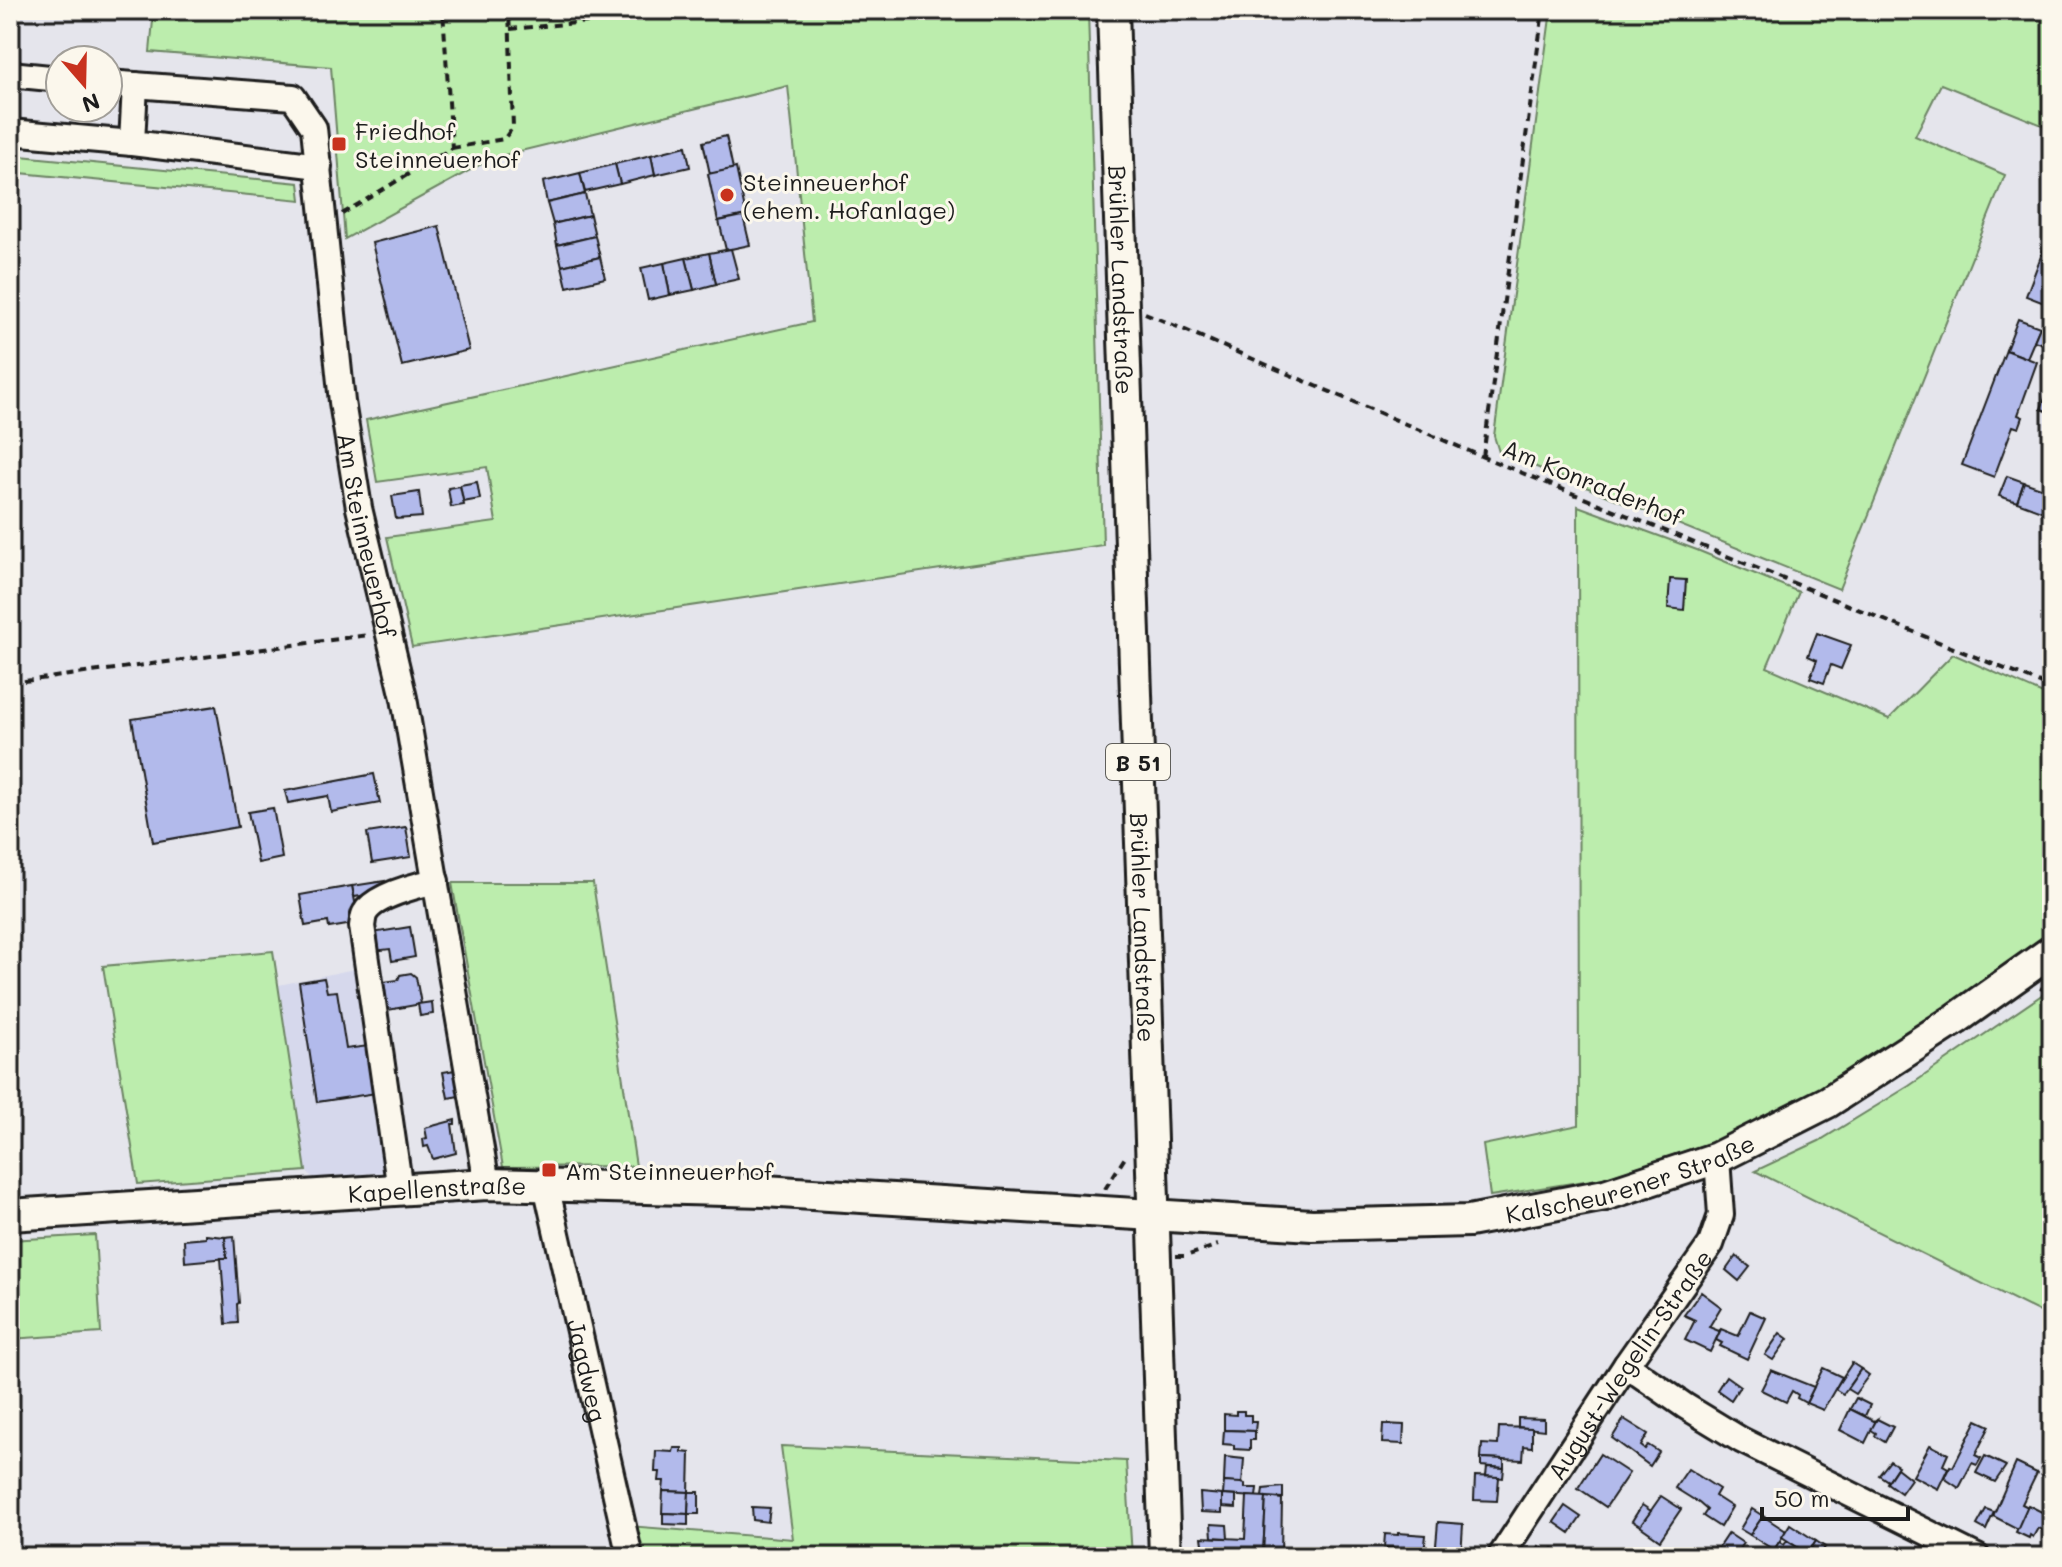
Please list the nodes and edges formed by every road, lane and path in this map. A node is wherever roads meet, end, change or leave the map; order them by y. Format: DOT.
graph roads {
  1 [pos="443,10"];
  2 [pos="509,10"];
  3 [pos="722,10"];
  4 [pos="1113,10"];
  5 [pos="1543,10"];
  6 [pos="510,29"];
  7 [pos="10,74"];
  8 [pos="44,77"];
  9 [pos="124,84"];
  10 [pos="135,85"];
  11 [pos="10,132"];
  12 [pos="132,143"];
  13 [pos="452,148"];
  14 [pos="319,166"];
  15 [pos="323,225"];
  16 [pos="1122,310"];
  17 [pos="1483,457"];
  18 [pos="390,632"];
  19 [pos="10,683"];
  20 [pos="2052,688"];
  21 [pos="436,881"];
  22 [pos="2052,951"];
  23 [pos="2036,986"];
  24 [pos="2052,993"];
  25 [pos="1717,1158"];
  26 [pos="487,1184"];
  27 [pos="546,1185"];
  28 [pos="400,1190"];
  29 [pos="1153,1214"];
  30 [pos="10,1215"];
  31 [pos="1626,1365"];
  32 [pos="630,1557"];
  33 [pos="1165,1557"];
  34 [pos="1500,1557"];
  35 [pos="1977,1557"];
  1 -- 13 [label="path"];
  2 -- 6 [label="path"];
  3 -- 6 [label="path"];
  4 -- 16 [label="main road, Brühler Landstraße / B 51"];
  5 -- 17 [label="path"];
  6 -- 13 [label="path"];
  7 -- 8 [label="street"];
  9 -- 10 [label="street"];
  10 -- 12 [label="street"];
  10 -- 14 [label="street, Am Steinneuerhof"];
  11 -- 12 [label="street"];
  12 -- 14 [label="street"];
  13 -- 15 [label="path"];
  14 -- 15 [label="street, Am Steinneuerhof"];
  15 -- 18 [label="street, Am Steinneuerhof"];
  16 -- 17 [label="path, Am Konraderhof"];
  16 -- 29 [label="main road, Brühler Landstraße / B 51"];
  17 -- 20 [label="path, Am Konraderhof"];
  18 -- 19 [label="path"];
  18 -- 21 [label="street, Am Steinneuerhof"];
  21 -- 26 [label="street, Am Steinneuerhof"];
  21 -- 28 [label="street"];
  22 -- 25 [label="main road, Kalscheurener Straße"];
  23 -- 24 [label="path"];
  25 -- 29 [label="main road, Kalscheurener Straße"];
  25 -- 31 [label="street, August-Wegelin-Straße"];
  26 -- 27 [label="main road, Kapellenstraße"];
  26 -- 28 [label="main road, Kapellenstraße"];
  27 -- 29 [label="main road, Kapellenstraße"];
  27 -- 32 [label="street, Jagdweg"];
  28 -- 30 [label="main road, Kapellenstraße"];
  29 -- 33 [label="main road, Brühler Landstraße / B 51"];
  31 -- 34 [label="street, August-Wegelin-Straße"];
  31 -- 35 [label="street"];
}
